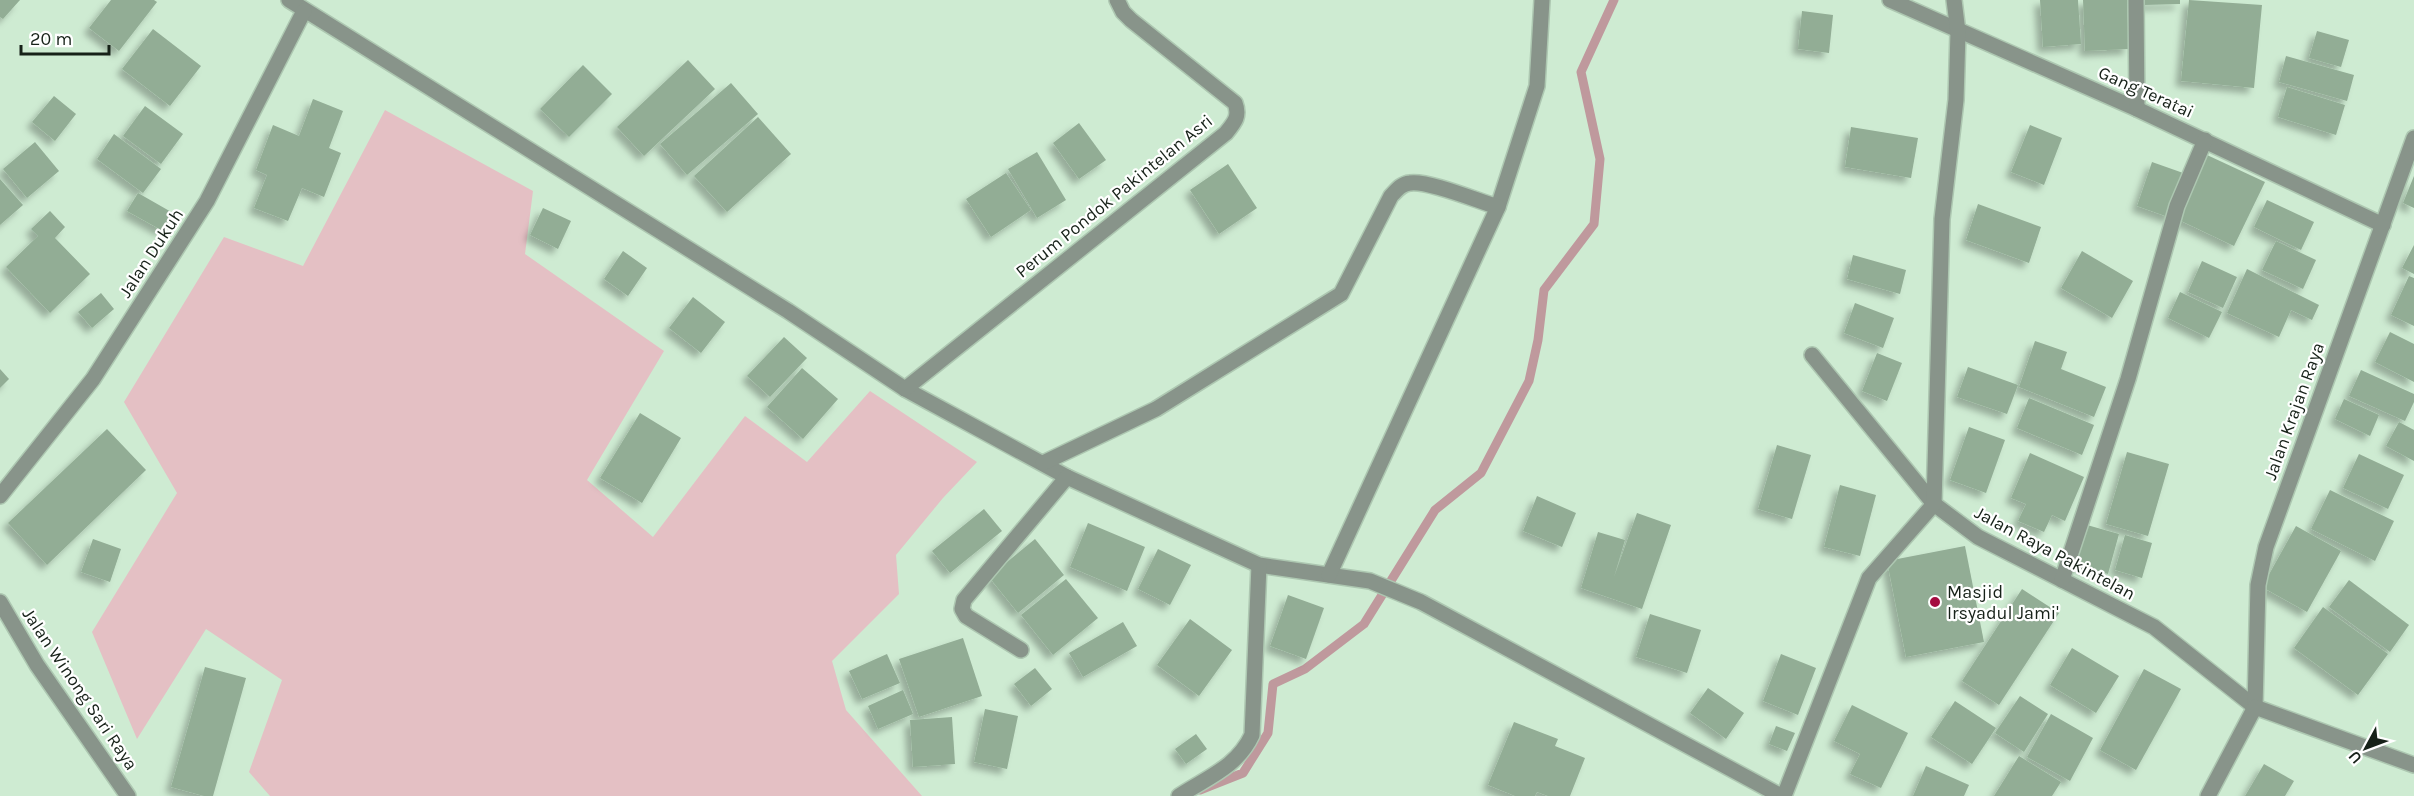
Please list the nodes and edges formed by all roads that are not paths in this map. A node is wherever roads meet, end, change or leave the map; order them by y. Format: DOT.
graph roads {
  1 [pos="289,0"];
  2 [pos="1117,0"];
  3 [pos="1542,0"];
  4 [pos="1890,0"];
  5 [pos="1954,0"];
  6 [pos="2136,0"];
  7 [pos="304,11"];
  8 [pos="1958,32"];
  9 [pos="2137,109"];
  10 [pos="2414,138"];
  11 [pos="2205,140"];
  12 [pos="1498,207"];
  13 [pos="2383,225"];
  14 [pos="1812,355"];
  15 [pos="905,389"];
  16 [pos="1043,464"];
  17 [pos="1067,477"];
  18 [pos="0,496"];
  19 [pos="1934,504"];
  20 [pos="1259,565"];
  21 [pos="1329,575"];
  22 [pos="2062,580"];
  23 [pos="0,602"];
  24 [pos="1021,650"];
  25 [pos="2255,707"];
  26 [pos="2414,765"];
  27 [pos="128,796"];
  28 [pos="1179,796"];
  29 [pos="1782,796"];
  30 [pos="2208,796"];
  1 -- 7 [label="street"];
  2 -- 15 [label="street, Perum Pondok Pakintelan Asri"];
  3 -- 12 [label="street"];
  4 -- 8 [label="street, Gang Teratai"];
  5 -- 8 [label="street"];
  6 -- 9 [label="street"];
  7 -- 15 [label="street"];
  7 -- 18 [label="street, Jalan Dukuh"];
  8 -- 9 [label="street, Gang Teratai"];
  8 -- 19 [label="street"];
  9 -- 11 [label="street, Gang Teratai"];
  10 -- 13 [label="street, Jalan Krajan Raya"];
  11 -- 13 [label="street, Gang Teratai"];
  11 -- 22 [label="street"];
  12 -- 16 [label="street"];
  12 -- 21 [label="street"];
  13 -- 25 [label="street, Jalan Krajan Raya"];
  14 -- 19 [label="street, Jalan Raya Pakintelan"];
  15 -- 16 [label="street"];
  16 -- 17 [label="street"];
  17 -- 20 [label="street"];
  17 -- 24 [label="street"];
  19 -- 22 [label="street, Jalan Raya Pakintelan"];
  19 -- 29 [label="street"];
  20 -- 21 [label="street"];
  20 -- 28 [label="street"];
  21 -- 29 [label="street"];
  22 -- 25 [label="street, Jalan Raya Pakintelan"];
  23 -- 27 [label="street, Jalan Winong Sari Raya"];
  25 -- 26 [label="street, Jalan Raya Pakintelan"];
  25 -- 30 [label="street"];
}
